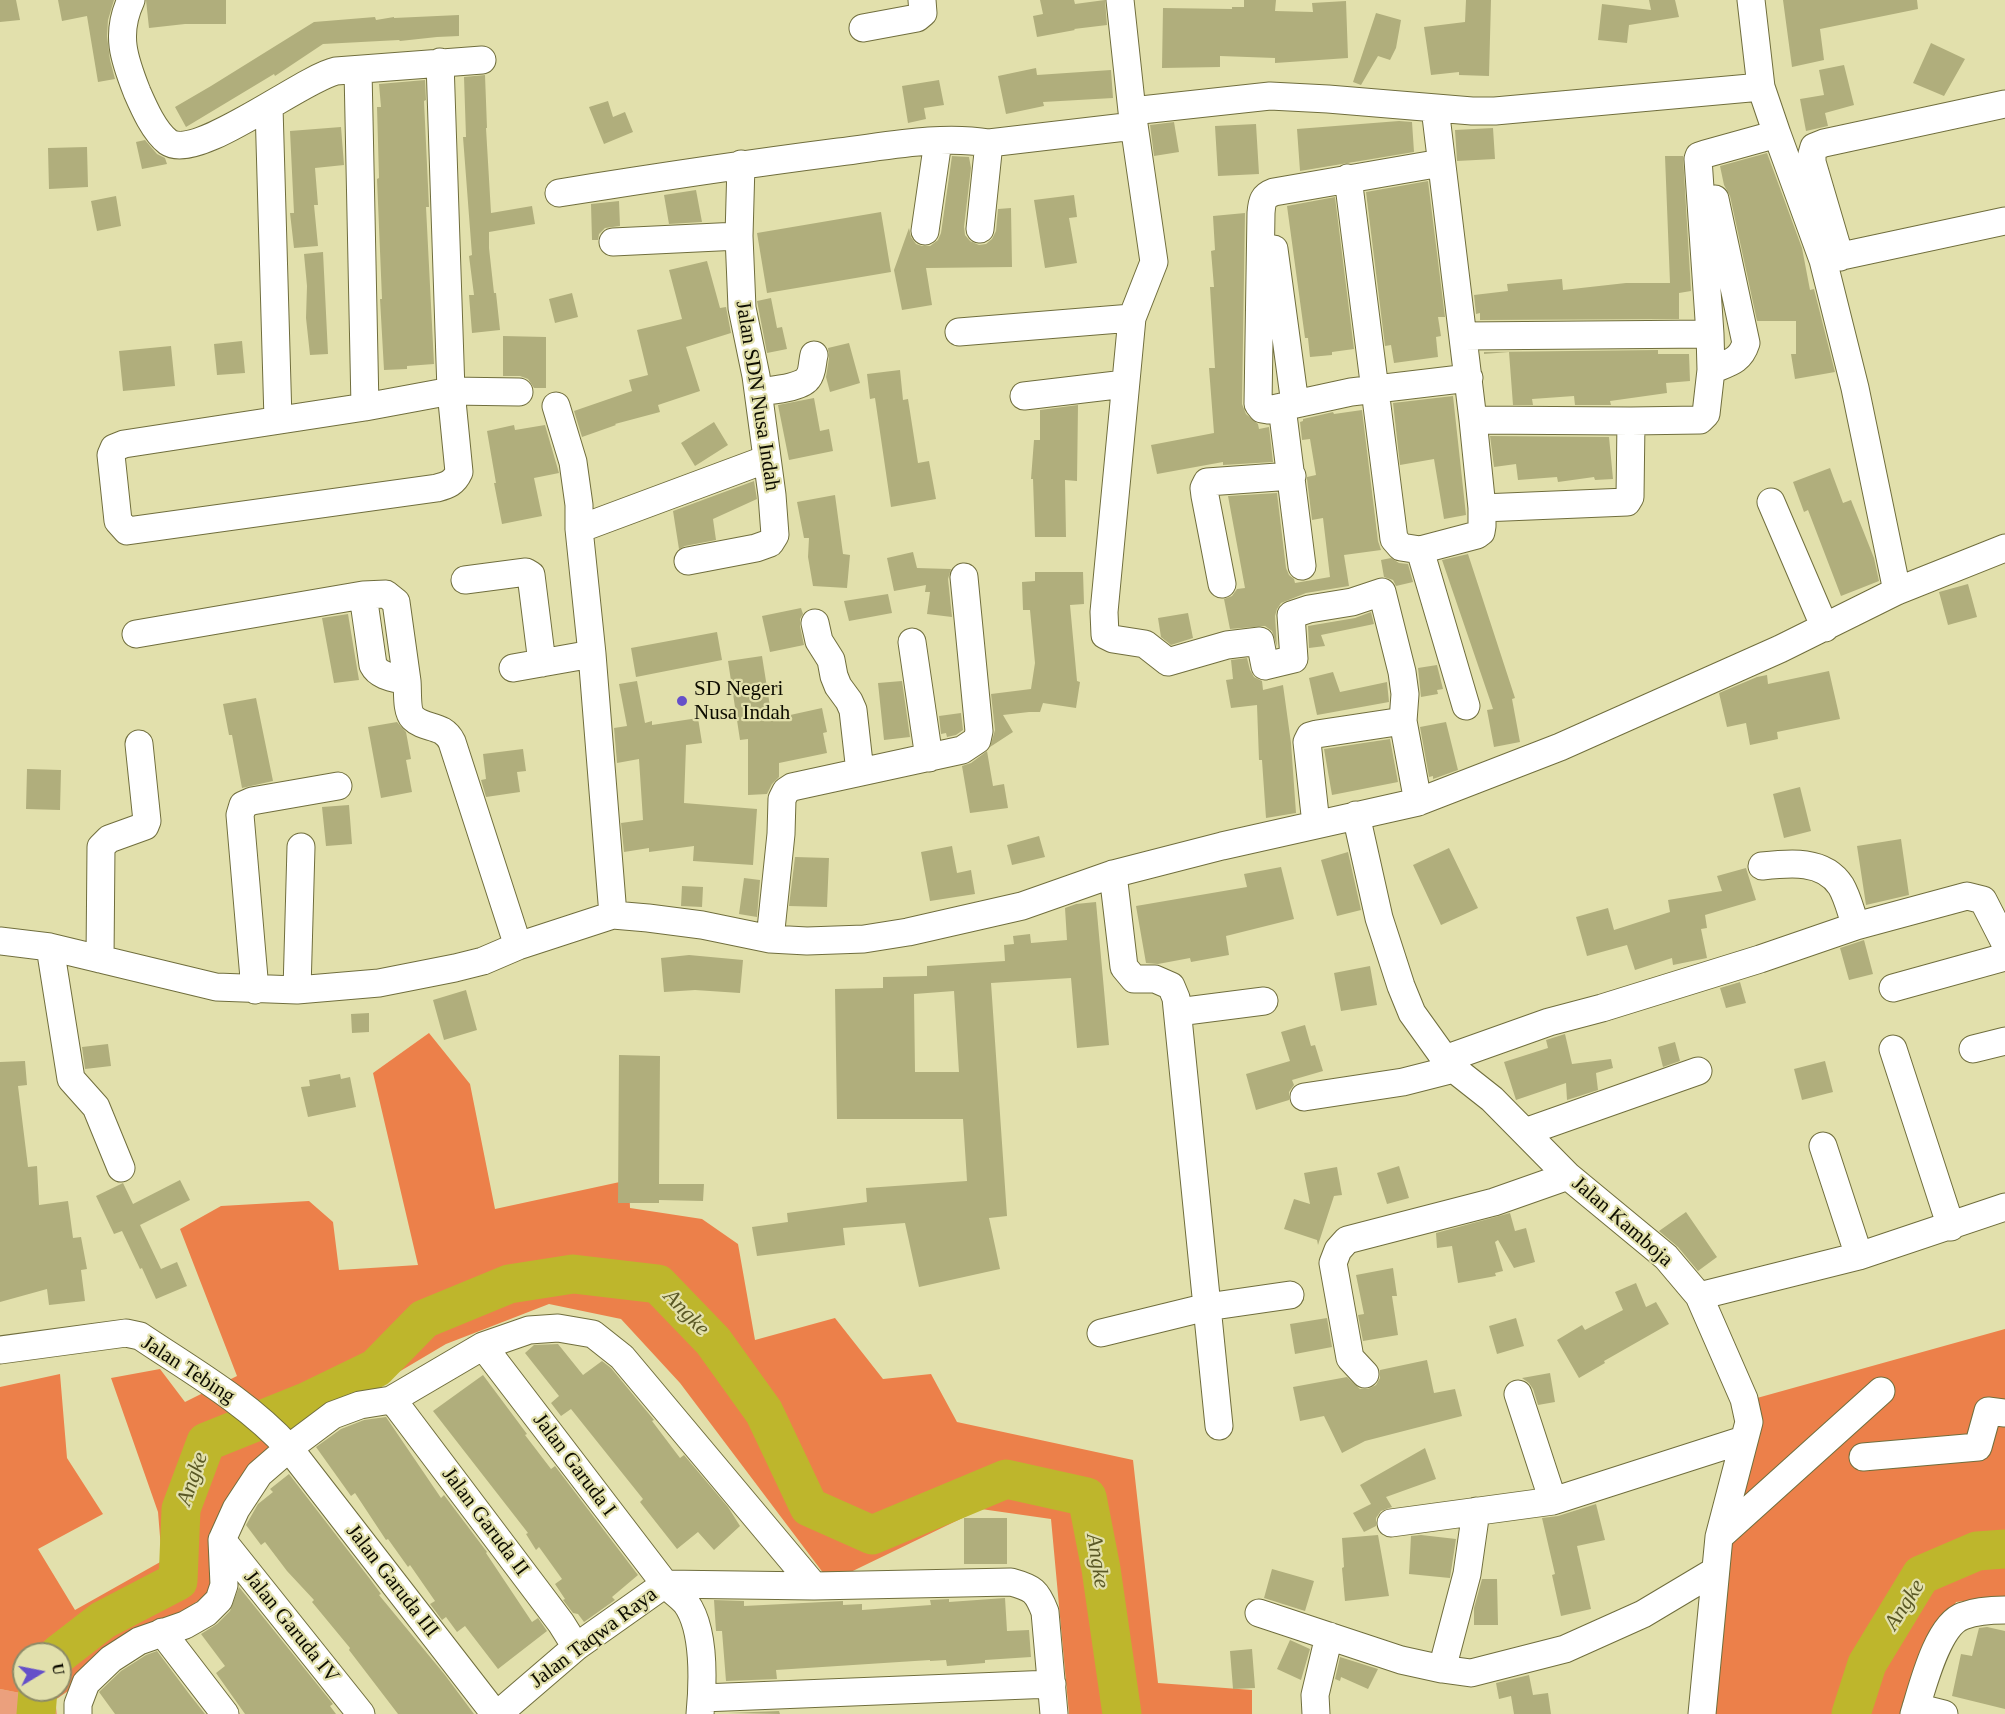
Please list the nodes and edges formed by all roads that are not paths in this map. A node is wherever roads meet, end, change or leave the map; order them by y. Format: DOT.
graph roads {
  1 [pos="131,0"];
  2 [pos="922,0"];
  3 [pos="1120,0"];
  4 [pos="1751,0"];
  5 [pos="863,28"];
  6 [pos="482,60"];
  7 [pos="440,62"];
  8 [pos="358,70"];
  9 [pos="1761,87"];
  10 [pos="2005,104"];
  11 [pos="268,107"];
  12 [pos="1434,108"];
  13 [pos="1133,119"];
  14 [pos="1777,134"];
  15 [pos="938,141"];
  16 [pos="989,142"];
  17 [pos="1705,154"];
  18 [pos="1441,163"];
  19 [pos="741,164"];
  20 [pos="1348,178"];
  21 [pos="559,193"];
  22 [pos="1266,195"];
  23 [pos="2005,221"];
  24 [pos="980,229"];
  25 [pos="926,231"];
  26 [pos="739,236"];
  27 [pos="613,242"];
  28 [pos="1832,258"];
  29 [pos="1132,318"];
  30 [pos="959,332"];
  31 [pos="1710,334"];
  32 [pos="1464,336"];
  33 [pos="814,355"];
  34 [pos="1711,370"];
  35 [pos="1469,378"];
  36 [pos="1125,384"];
  37 [pos="1374,389"];
  38 [pos="452,391"];
  39 [pos="519,392"];
  40 [pos="759,392"];
  41 [pos="1024,396"];
  42 [pos="1288,405"];
  43 [pos="556,406"];
  44 [pos="365,407"];
  45 [pos="278,420"];
  46 [pos="1473,420"];
  47 [pos="1631,421"];
  48 [pos="767,459"];
  49 [pos="1292,476"];
  50 [pos="1771,502"];
  51 [pos="1482,508"];
  52 [pos="579,529"];
  53 [pos="2005,548"];
  54 [pos="1420,549"];
  55 [pos="688,561"];
  56 [pos="1302,566"];
  57 [pos="964,577"];
  58 [pos="465,580"];
  59 [pos="1222,584"];
  60 [pos="1898,591"];
  61 [pos="815,623"];
  62 [pos="1825,628"];
  63 [pos="136,634"];
  64 [pos="912,642"];
  65 [pos="592,654"];
  66 [pos="542,663"];
  67 [pos="513,668"];
  68 [pos="1466,706"];
  69 [pos="1403,721"];
  70 [pos="139,744"];
  71 [pos="929,758"];
  72 [pos="860,772"];
  73 [pos="338,786"];
  74 [pos="1418,802"];
  75 [pos="1356,815"];
  76 [pos="1316,824"];
  77 [pos="302,847"];
  78 [pos="1762,866"];
  79 [pos="1113,873"];
  80 [pos="613,915"];
  81 [pos="1856,926"];
  82 [pos="770,939"];
  83 [pos="0,941"];
  84 [pos="2005,943"];
  85 [pos="518,946"];
  86 [pos="50,947"];
  87 [pos="2005,957"];
  88 [pos="100,959"];
  89 [pos="1893,988"];
  90 [pos="255,990"];
  91 [pos="297,990"];
  92 [pos="1264,1002"];
  93 [pos="1178,1012"];
  94 [pos="2005,1041"];
  95 [pos="1893,1049"];
  96 [pos="1973,1049"];
  97 [pos="1450,1064"];
  98 [pos="1698,1071"];
  99 [pos="1304,1097"];
  100 [pos="1525,1132"];
  101 [pos="1823,1146"];
  102 [pos="121,1168"];
  103 [pos="1568,1176"];
  104 [pos="2005,1208"];
  105 [pos="1952,1227"];
  106 [pos="1859,1256"];
  107 [pos="1290,1295"];
  108 [pos="1700,1296"];
  109 [pos="1207,1307"];
  110 [pos="1101,1333"];
  111 [pos="483,1346"];
  112 [pos="0,1350"];
  113 [pos="1365,1374"];
  114 [pos="1881,1390"];
  115 [pos="1518,1394"];
  116 [pos="391,1400"];
  117 [pos="2005,1413"];
  118 [pos="1218,1426"];
  119 [pos="1743,1440"];
  120 [pos="289,1448"];
  121 [pos="1863,1457"];
  122 [pos="1552,1501"];
  123 [pos="1476,1511"];
  124 [pos="1391,1523"];
  125 [pos="1719,1537"];
  126 [pos="222,1540"];
  127 [pos="1715,1571"];
  128 [pos="665,1584"];
  129 [pos="814,1586"];
  130 [pos="2005,1610"];
  131 [pos="1259,1613"];
  132 [pos="162,1632"];
  133 [pos="1329,1636"];
  134 [pos="576,1647"];
  135 [pos="1442,1669"];
  136 [pos="1052,1684"];
  137 [pos="701,1706"];
  138 [pos="81,1711"];
  139 [pos="1915,1711"];
  140 [pos="225,1714"];
  141 [pos="361,1714"];
  142 [pos="496,1714"];
  143 [pos="1054,1714"];
  144 [pos="1316,1714"];
  145 [pos="1702,1714"];
  146 [pos="1944,1714"];
  1 -- 11 [label="street"];
  2 -- 5 [label="street"];
  3 -- 13 [label="street"];
  4 -- 9 [label="street"];
  6 -- 7 [label="street"];
  7 -- 8 [label="street"];
  7 -- 38 [label="street"];
  8 -- 11 [label="street"];
  8 -- 44 [label="street"];
  9 -- 12 [label="street"];
  9 -- 14 [label="street"];
  10 -- 28 [label="street"];
  11 -- 45 [label="street"];
  12 -- 13 [label="street"];
  12 -- 18 [label="street"];
  13 -- 16 [label="street"];
  13 -- 29 [label="street"];
  14 -- 17 [label="street"];
  14 -- 28 [label="street"];
  15 -- 16 [label="street"];
  15 -- 19 [label="street"];
  15 -- 25 [label="street"];
  16 -- 24 [label="street"];
  17 -- 31 [label="street"];
  17 -- 34 [label="street"];
  18 -- 20 [label="street"];
  18 -- 32 [label="street"];
  19 -- 21 [label="street"];
  19 -- 26 [label="street, Jalan SDN Nusa Indah"];
  20 -- 22 [label="street"];
  20 -- 37 [label="street"];
  22 -- 42 [label="street"];
  22 -- 42 [label="street"];
  23 -- 28 [label="street"];
  26 -- 27 [label="street"];
  26 -- 40 [label="street, Jalan SDN Nusa Indah"];
  28 -- 60 [label="street"];
  29 -- 30 [label="street"];
  29 -- 36 [label="street"];
  31 -- 32 [label="street"];
  31 -- 34 [label="street"];
  32 -- 35 [label="street"];
  33 -- 40 [label="street"];
  34 -- 47 [label="street"];
  35 -- 37 [label="street"];
  35 -- 46 [label="street"];
  36 -- 41 [label="street"];
  36 -- 69 [label="street"];
  37 -- 42 [label="street"];
  37 -- 54 [label="street"];
  38 -- 39 [label="street"];
  38 -- 44 [label="street"];
  38 -- 45 [label="street"];
  40 -- 48 [label="street, Jalan SDN Nusa Indah"];
  42 -- 49 [label="street"];
  43 -- 52 [label="street"];
  44 -- 45 [label="street"];
  46 -- 47 [label="street"];
  46 -- 51 [label="street"];
  47 -- 51 [label="street"];
  48 -- 52 [label="street"];
  48 -- 55 [label="street, Jalan SDN Nusa Indah"];
  49 -- 56 [label="street"];
  49 -- 59 [label="street"];
  50 -- 62 [label="street"];
  51 -- 54 [label="street"];
  52 -- 65 [label="street"];
  53 -- 60 [label="street"];
  54 -- 68 [label="street"];
  57 -- 71 [label="street"];
  58 -- 66 [label="street"];
  60 -- 62 [label="street"];
  61 -- 72 [label="street"];
  62 -- 74 [label="street"];
  63 -- 85 [label="street"];
  64 -- 71 [label="street"];
  65 -- 66 [label="street"];
  65 -- 80 [label="street"];
  66 -- 67 [label="street"];
  69 -- 74 [label="street"];
  69 -- 76 [label="street"];
  70 -- 88 [label="street"];
  71 -- 72 [label="street"];
  72 -- 82 [label="street"];
  73 -- 90 [label="street"];
  74 -- 75 [label="street"];
  75 -- 76 [label="street"];
  75 -- 97 [label="street, Jalan Kamboja"];
  76 -- 79 [label="street"];
  77 -- 91 [label="street"];
  78 -- 81 [label="street"];
  79 -- 82 [label="street"];
  79 -- 93 [label="street"];
  80 -- 82 [label="street"];
  80 -- 85 [label="street"];
  81 -- 84 [label="street"];
  81 -- 97 [label="street"];
  83 -- 86 [label="street"];
  85 -- 91 [label="street"];
  86 -- 88 [label="street"];
  86 -- 102 [label="street"];
  87 -- 89 [label="street"];
  88 -- 90 [label="street"];
  90 -- 91 [label="street"];
  92 -- 93 [label="street"];
  93 -- 109 [label="street"];
  94 -- 96 [label="street"];
  95 -- 105 [label="street"];
  97 -- 99 [label="street"];
  97 -- 100 [label="street, Jalan Kamboja"];
  98 -- 100 [label="street"];
  100 -- 103 [label="street, Jalan Kamboja"];
  101 -- 106 [label="street"];
  103 -- 108 [label="street, Jalan Kamboja"];
  103 -- 113 [label="street"];
  104 -- 105 [label="street"];
  105 -- 106 [label="street"];
  106 -- 108 [label="street"];
  107 -- 109 [label="street"];
  108 -- 119 [label="street, Jalan Kamboja"];
  109 -- 110 [label="street"];
  109 -- 118 [label="street"];
  111 -- 116 [label="street"];
  111 -- 128 [label="street, Jalan Garuda I"];
  111 -- 129 [label="street"];
  112 -- 120 [label="street, Jalan Tebing"];
  114 -- 125 [label="street"];
  115 -- 122 [label="street"];
  116 -- 120 [label="street"];
  116 -- 134 [label="street, Jalan Garuda II"];
  117 -- 121 [label="street"];
  119 -- 122 [label="street"];
  119 -- 125 [label="street, Jalan Kamboja"];
  120 -- 126 [label="street"];
  120 -- 142 [label="street, Jalan Garuda III"];
  122 -- 123 [label="street"];
  123 -- 124 [label="street"];
  123 -- 135 [label="street"];
  125 -- 127 [label="street, Jalan Kamboja"];
  126 -- 132 [label="street"];
  126 -- 141 [label="street, Jalan Garuda IV"];
  127 -- 135 [label="street"];
  127 -- 145 [label="street, Jalan Kamboja"];
  128 -- 129 [label="street"];
  128 -- 134 [label="street, Jalan Taqwa Raya"];
  128 -- 137 [label="street, Jalan Taqwa Raya"];
  129 -- 136 [label="street"];
  130 -- 139 [label="street"];
  131 -- 133 [label="street"];
  132 -- 138 [label="street"];
  132 -- 140 [label="street"];
  133 -- 135 [label="street"];
  133 -- 144 [label="street"];
  134 -- 142 [label="street, Jalan Taqwa Raya"];
  136 -- 137 [label="street"];
  136 -- 143 [label="street"];
  139 -- 146 [label="street"];
}
